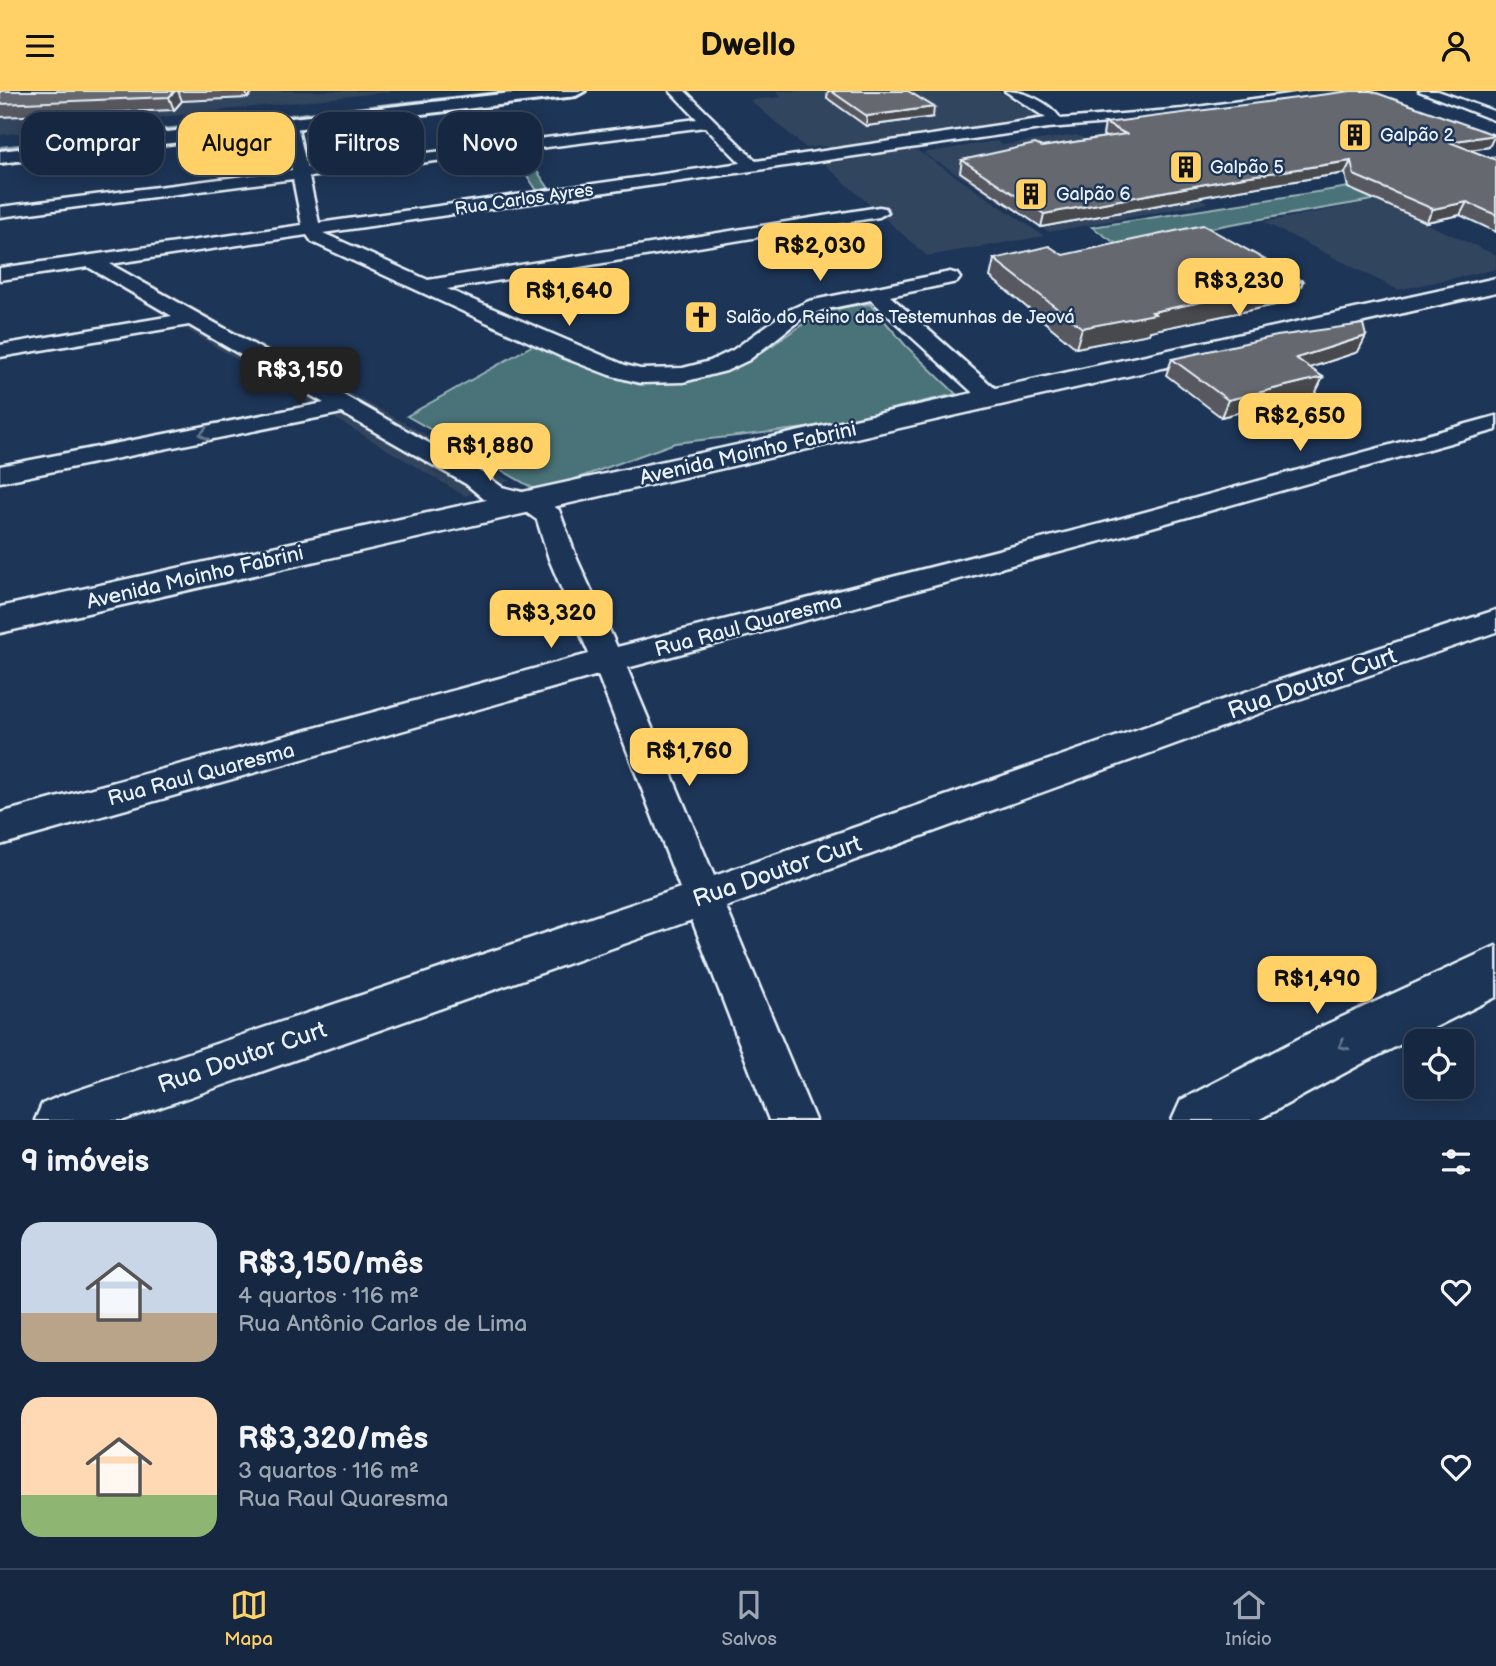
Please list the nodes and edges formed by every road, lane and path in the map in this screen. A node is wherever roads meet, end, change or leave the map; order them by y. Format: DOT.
graph roads {
  1 [pos="460,91"];
  2 [pos="576,91"];
  3 [pos="677,91"];
  4 [pos="1012,91"];
  5 [pos="1338,91"];
  6 [pos="1426,91"];
  7 [pos="1496,117"];
  8 [pos="708,122"];
  9 [pos="295,124"];
  10 [pos="1048,124"];
  11 [pos="178,137"];
  12 [pos="0,142"];
  13 [pos="295,145"];
  14 [pos="0,157"];
  15 [pos="753,167"];
  16 [pos="302,173"];
  17 [pos="0,212"];
  18 [pos="879,212"];
  19 [pos="312,230"];
  20 [pos="91,261"];
  21 [pos="0,274"];
  22 [pos="950,278"];
  23 [pos="1496,285"];
  24 [pos="424,287"];
  25 [pos="874,292"];
  26 [pos="189,319"];
  27 [pos="0,351"];
  28 [pos="991,397"];
  29 [pos="343,406"];
  30 [pos="1496,423"];
  31 [pos="0,474"];
  32 [pos="529,502"];
  33 [pos="0,620"];
  34 [pos="1496,621"];
  35 [pos="608,661"];
  36 [pos="0,829"];
  37 [pos="702,898"];
  38 [pos="1496,971"];
  39 [pos="58,1120"];
  40 [pos="792,1120"];
  41 [pos="1201,1120"];
  1 -- 12 [label="main road"];
  2 -- 9 [label="main road"];
  3 -- 8 [label="street"];
  4 -- 10 [label="street"];
  5 -- 10 [label="street, Rua Carlos Ayres"];
  6 -- 7 [label="street"];
  8 -- 15 [label="street"];
  8 -- 16 [label="street"];
  10 -- 15 [label="street, Rua Carlos Ayres"];
  11 -- 14 [label="main road"];
  13 -- 16 [label="street"];
  15 -- 19 [label="street, Rua Carlos Ayres"];
  16 -- 17 [label="street"];
  16 -- 19 [label="street"];
  18 -- 24 [label="street"];
  19 -- 20 [label="street, Rua Carlos Ayres"];
  19 -- 24 [label="street"];
  20 -- 21 [label="street, Rua Carlos Ayres"];
  20 -- 26 [label="street"];
  22 -- 25 [label="street"];
  23 -- 28 [label="street, Avenida Moinho Fabrini"];
  24 -- 25 [label="street"];
  25 -- 28 [label="street"];
  26 -- 27 [label="street"];
  26 -- 29 [label="street"];
  28 -- 32 [label="street, Avenida Moinho Fabrini"];
  29 -- 31 [label="street, one-way"];
  29 -- 32 [label="street"];
  30 -- 35 [label="street, Rua Raul Quaresma"];
  32 -- 33 [label="street, Avenida Moinho Fabrini"];
  32 -- 35 [label="street"];
  34 -- 37 [label="street, Rua Doutor Curt"];
  35 -- 36 [label="street, Rua Raul Quaresma"];
  35 -- 37 [label="street"];
  37 -- 39 [label="street, Rua Doutor Curt"];
  37 -- 40 [label="street"];
  38 -- 41 [label="street, one-way"];
}
